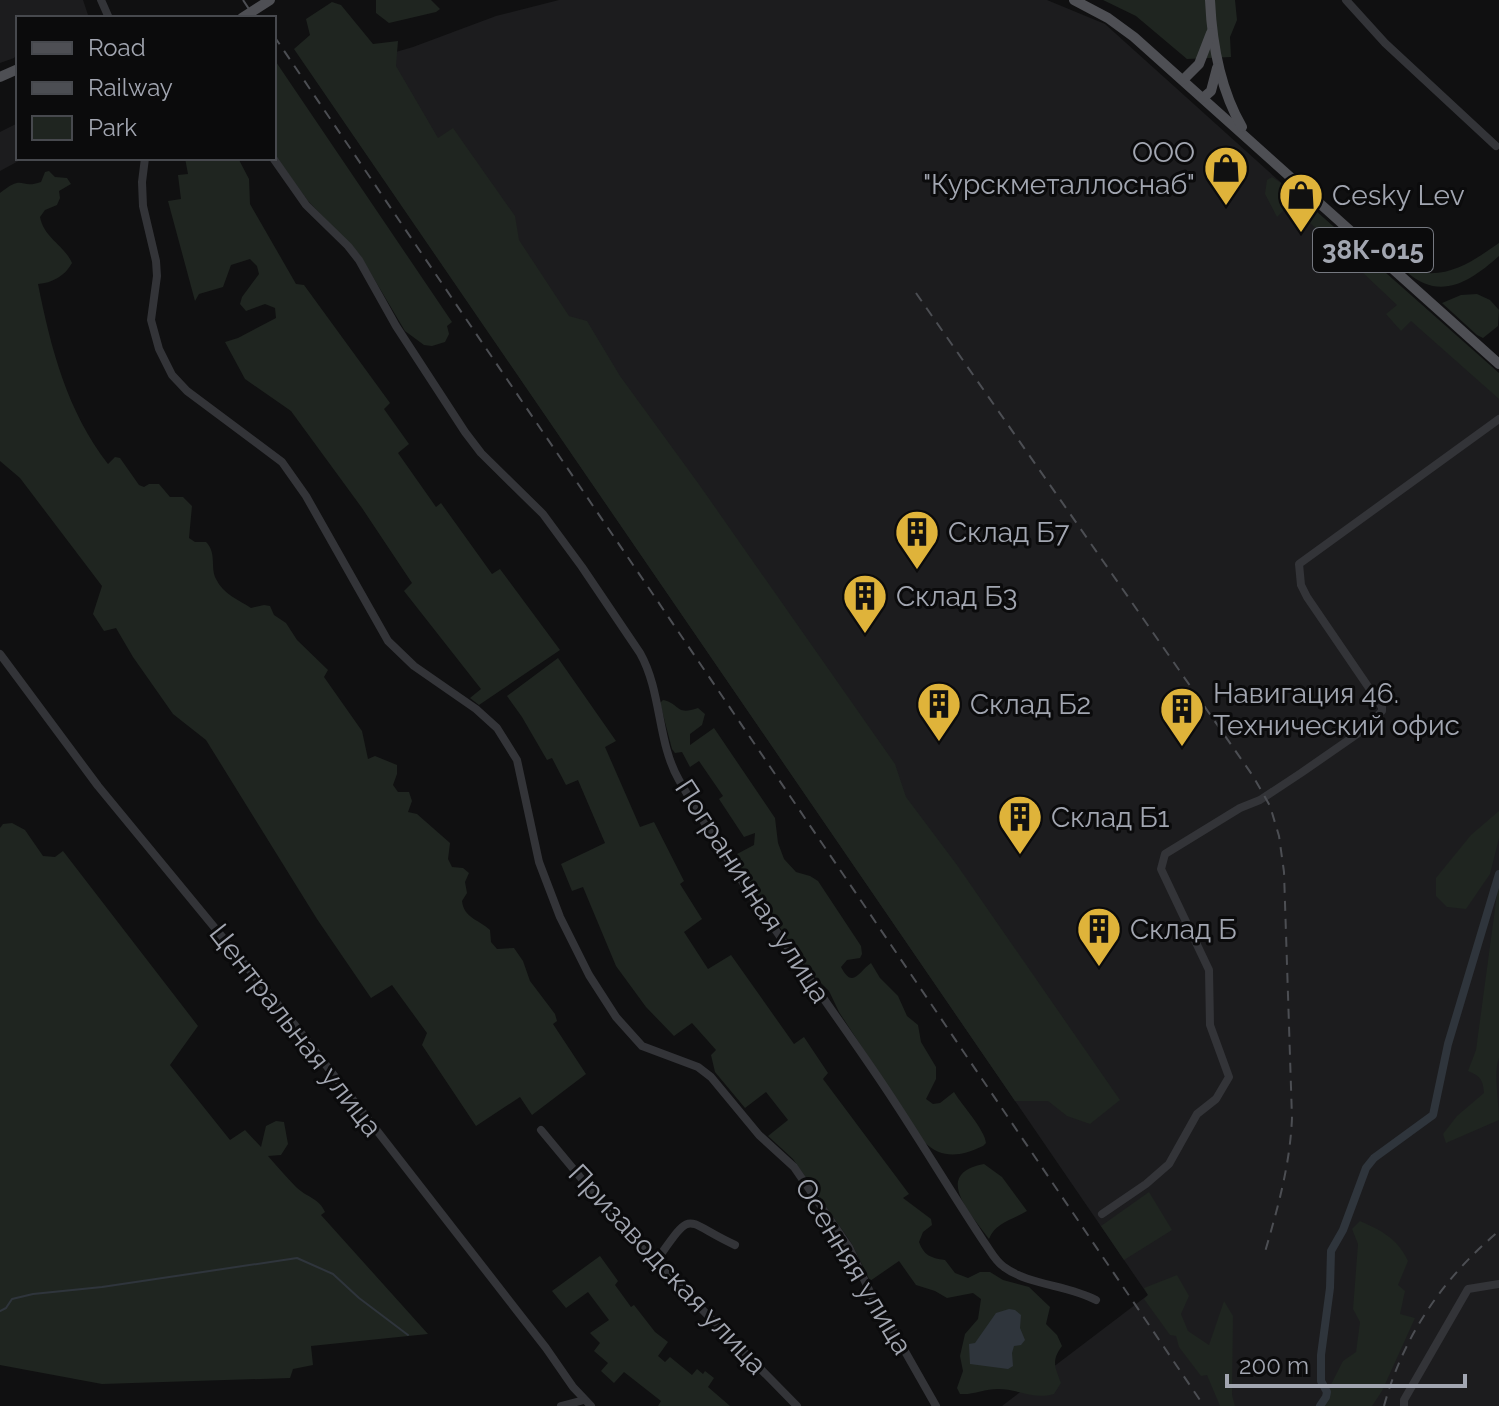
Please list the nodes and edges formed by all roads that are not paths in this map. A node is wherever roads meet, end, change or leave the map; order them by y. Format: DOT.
graph roads {
  1 [pos="270,0"];
  2 [pos="1074,0"];
  3 [pos="1210,0"];
  4 [pos="1346,0"];
  5 [pos="247,15"];
  6 [pos="1212,31"];
  7 [pos="1218,60"];
  8 [pos="1183,80"];
  9 [pos="1203,98"];
  10 [pos="1246,136"];
  11 [pos="1496,146"];
  12 [pos="145,160"];
  13 [pos="274,160"];
  14 [pos="1499,364"];
  15 [pos="1499,419"];
  16 [pos="0,654"];
  17 [pos="541,1130"];
  18 [pos="1102,1214"];
  19 [pos="735,1245"];
  20 [pos="656,1261"];
  21 [pos="1499,1284"];
  22 [pos="1096,1300"];
  23 [pos="588,1403"];
  24 [pos="561,1406"];
  25 [pos="797,1406"];
  26 [pos="936,1406"];
  27 [pos="1404,1406"];
  1 -- 5 [label="main road"];
  2 -- 8 [label="main road, 38К-015"];
  3 -- 6 [label="main road"];
  4 -- 11 [label="street"];
  6 -- 7 [label="main road"];
  6 -- 8 [label="main road"];
  7 -- 9 [label="main road"];
  7 -- 10 [label="main road"];
  8 -- 9 [label="main road, 38К-015"];
  9 -- 10 [label="main road, 38К-015"];
  10 -- 14 [label="main road, 38К-015"];
  12 -- 26 [label="street, Осенняя улица"];
  13 -- 22 [label="street, Пограничная улица"];
  15 -- 18 [label="street"];
  16 -- 23 [label="street, Центральная улица"];
  17 -- 20 [label="street, Призаводская улица"];
  19 -- 20 [label="street"];
  20 -- 25 [label="street, Призаводская улица"];
  21 -- 27 [label="street"];
  23 -- 24 [label="street"];
}
